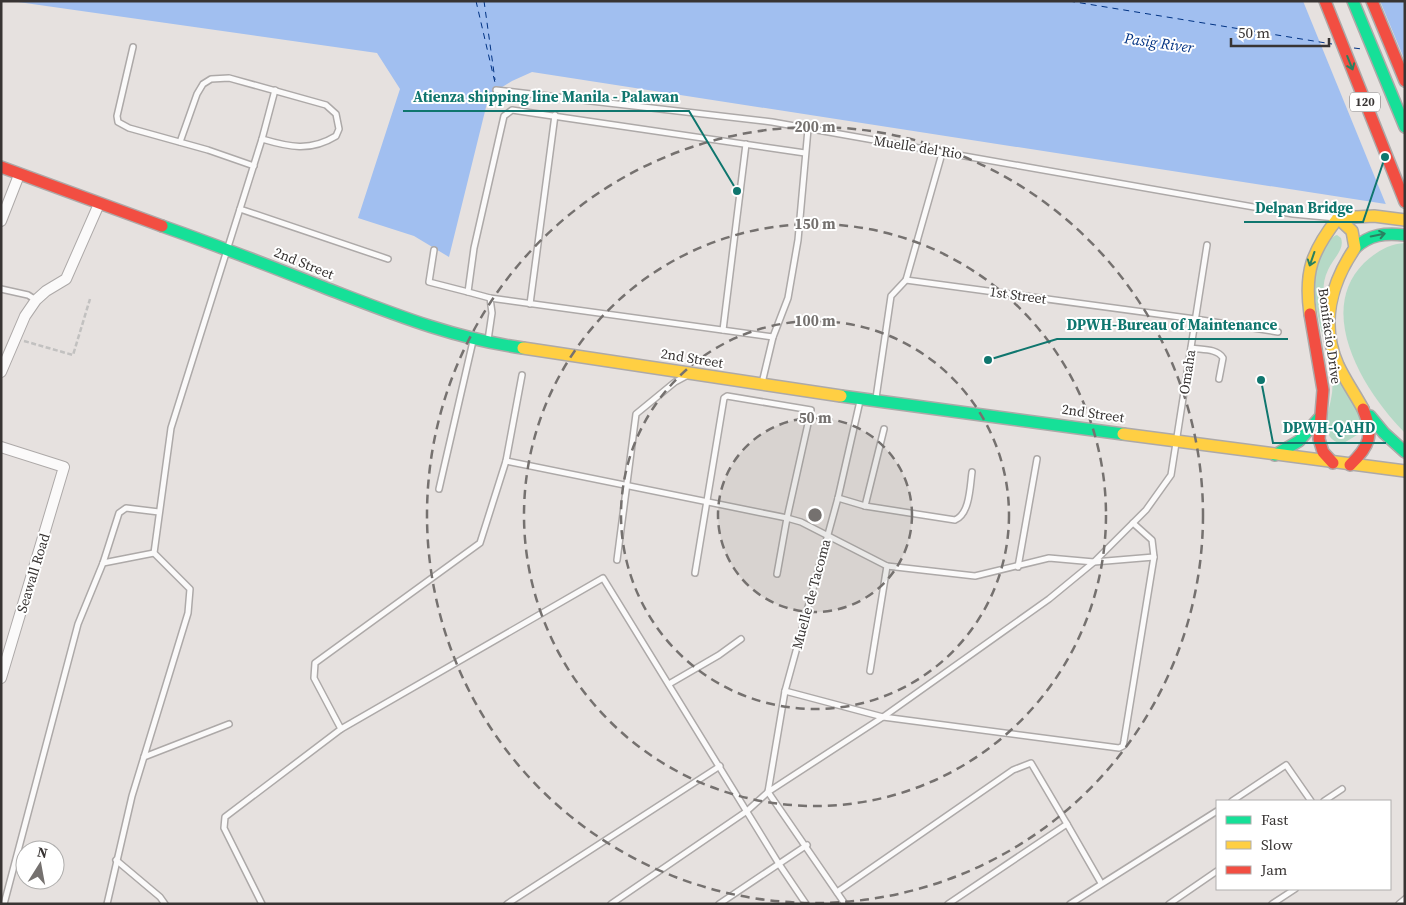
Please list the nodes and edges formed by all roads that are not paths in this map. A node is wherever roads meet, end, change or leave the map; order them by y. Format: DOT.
graph roads {
  1 [pos="1326,1"];
  2 [pos="1353,1"];
  3 [pos="1372,1"];
  4 [pos="133,47"];
  5 [pos="1405,81"];
  6 [pos="275,90"];
  7 [pos="496,90"];
  8 [pos="555,115"];
  9 [pos="1405,127"];
  10 [pos="808,129"];
  11 [pos="262,139"];
  12 [pos="180,142"];
  13 [pos="746,144"];
  14 [pos="943,150"];
  15 [pos="805,153"];
  16 [pos="254,166"];
  17 [pos="1,167"];
  18 [pos="19,175"];
  19 [pos="1405,202"];
  20 [pos="98,204"];
  21 [pos="240,210"];
  22 [pos="1338,218"];
  23 [pos="1405,220"];
  24 [pos="1,221"];
  25 [pos="1405,235"];
  26 [pos="1207,245"];
  27 [pos="1354,248"];
  28 [pos="228,249"];
  29 [pos="434,250"];
  30 [pos="388,259"];
  31 [pos="906,280"];
  32 [pos="1,289"];
  33 [pos="468,292"];
  34 [pos="490,298"];
  35 [pos="36,300"];
  36 [pos="530,304"];
  37 [pos="1196,319"];
  38 [pos="723,330"];
  39 [pos="1278,332"];
  40 [pos="773,337"];
  41 [pos="473,340"];
  42 [pos="487,343"];
  43 [pos="1191,348"];
  44 [pos="1,372"];
  45 [pos="692,372"];
  46 [pos="522,375"];
  47 [pos="1220,380"];
  48 [pos="762,385"];
  49 [pos="861,398"];
  50 [pos="876,399"];
  51 [pos="1364,409"];
  52 [pos="1320,417"];
  53 [pos="884,429"];
  54 [pos="1176,440"];
  55 [pos="1,447"];
  56 [pos="1405,452"];
  57 [pos="1275,455"];
  58 [pos="1037,459"];
  59 [pos="506,462"];
  60 [pos="1333,462"];
  61 [pos="1350,465"];
  62 [pos="1405,470"];
  63 [pos="972,472"];
  64 [pos="627,484"];
  65 [pos="439,489"];
  66 [pos="838,498"];
  67 [pos="707,501"];
  68 [pos="865,506"];
  69 [pos="159,512"];
  70 [pos="787,518"];
  71 [pos="1133,524"];
  72 [pos="827,536"];
  73 [pos="154,552"];
  74 [pos="1154,556"];
  75 [pos="617,560"];
  76 [pos="1094,562"];
  77 [pos="103,563"];
  78 [pos="887,566"];
  79 [pos="1018,567"];
  80 [pos="695,573"];
  81 [pos="777,574"];
  82 [pos="741,639"];
  83 [pos="870,671"];
  84 [pos="1,678"];
  85 [pos="669,684"];
  86 [pos="784,691"];
  87 [pos="883,717"];
  88 [pos="229,724"];
  89 [pos="341,729"];
  90 [pos="144,757"];
  91 [pos="720,766"];
  92 [pos="1342,789"];
  93 [pos="768,792"];
  94 [pos="1234,800"];
  95 [pos="1310,800"];
  96 [pos="1326,800"];
  97 [pos="747,811"];
  98 [pos="1216,812"];
  99 [pos="1067,824"];
  100 [pos="806,846"];
  101 [pos="116,860"];
  102 [pos="779,864"];
  103 [pos="1216,873"];
  104 [pos="1101,883"];
  105 [pos="1293,890"];
  106 [pos="837,892"];
  107 [pos="1405,899"];
  108 [pos="4,904"];
  109 [pos="107,904"];
  110 [pos="164,904"];
  111 [pos="262,904"];
  112 [pos="507,904"];
  113 [pos="611,904"];
  114 [pos="719,904"];
  115 [pos="806,904"];
  116 [pos="845,904"];
  117 [pos="948,904"];
  118 [pos="1070,904"];
  119 [pos="1169,904"];
  120 [pos="1272,904"];
  121 [pos="1399,904"];
  1 -- 19 [label="main road, 120, one-way"];
  2 -- 9 [label="main road, 120"];
  3 -- 5 [label="main road"];
  4 -- 12 [label="lane"];
  6 -- 11 [label="lane"];
  6 -- 11 [label="lane"];
  6 -- 12 [label="lane"];
  7 -- 10 [label="lane, Muelle del Rio"];
  8 -- 13 [label="lane"];
  8 -- 33 [label="lane"];
  8 -- 36 [label="lane"];
  10 -- 14 [label="lane, Muelle del Rio"];
  10 -- 15 [label="lane"];
  11 -- 16 [label="lane"];
  12 -- 16 [label="lane"];
  13 -- 15 [label="lane"];
  13 -- 38 [label="lane"];
  14 -- 22 [label="lane, Muelle del Rio"];
  14 -- 31 [label="lane"];
  15 -- 40 [label="lane"];
  16 -- 21 [label="lane"];
  17 -- 18 [label="main road, 2nd Street"];
  18 -- 20 [label="main road, 2nd Street"];
  18 -- 24 [label="street"];
  20 -- 28 [label="main road, 2nd Street"];
  20 -- 35 [label="street"];
  21 -- 28 [label="lane"];
  21 -- 30 [label="lane"];
  22 -- 23 [label="main road"];
  22 -- 27 [label="main road"];
  22 -- 52 [label="main road, Bonifacio Drive, one-way"];
  27 -- 25 [label="main road, one-way"];
  26 -- 37 [label="lane, Omaha"];
  27 -- 51 [label="main road, Bonifacio Drive"];
  28 -- 41 [label="main road, 2nd Street"];
  28 -- 69 [label="lane"];
  29 -- 33 [label="lane"];
  31 -- 37 [label="lane, 1st Street"];
  31 -- 50 [label="lane"];
  32 -- 35 [label="lane"];
  33 -- 34 [label="lane"];
  34 -- 36 [label="lane"];
  34 -- 42 [label="lane"];
  35 -- 44 [label="street"];
  36 -- 38 [label="lane"];
  37 -- 39 [label="lane, 1st Street"];
  37 -- 43 [label="lane, Omaha"];
  38 -- 40 [label="lane"];
  40 -- 48 [label="lane"];
  41 -- 42 [label="main road, 2nd Street"];
  41 -- 65 [label="lane"];
  42 -- 45 [label="main road, 2nd Street"];
  43 -- 47 [label="lane"];
  43 -- 54 [label="lane, Omaha"];
  45 -- 48 [label="main road, 2nd Street"];
  45 -- 64 [label="lane"];
  46 -- 59 [label="lane"];
  48 -- 49 [label="main road, 2nd Street"];
  49 -- 50 [label="main road, 2nd Street"];
  49 -- 66 [label="lane, Muelle de Tacoma"];
  50 -- 54 [label="main road, 2nd Street"];
  51 -- 56 [label="main road"];
  51 -- 61 [label="main road, Bonifacio Drive"];
  52 -- 57 [label="main road"];
  52 -- 60 [label="main road, Bonifacio Drive"];
  53 -- 68 [label="lane"];
  54 -- 57 [label="main road, 2nd Street"];
  54 -- 71 [label="lane, Omaha"];
  55 -- 84 [label="street, Seawall Road"];
  57 -- 60 [label="main road, 2nd Street"];
  58 -- 79 [label="lane"];
  59 -- 64 [label="lane"];
  59 -- 89 [label="lane"];
  60 -- 61 [label="main road, 2nd Street"];
  61 -- 62 [label="main road, 2nd Street"];
  63 -- 68 [label="lane"];
  64 -- 67 [label="lane"];
  64 -- 75 [label="lane"];
  66 -- 68 [label="lane"];
  66 -- 72 [label="lane, Muelle de Tacoma"];
  67 -- 70 [label="lane"];
  67 -- 70 [label="lane"];
  67 -- 80 [label="lane"];
  69 -- 73 [label="lane"];
  69 -- 77 [label="lane"];
  70 -- 72 [label="lane"];
  70 -- 81 [label="lane"];
  71 -- 74 [label="lane"];
  71 -- 76 [label="lane, Omaha"];
  72 -- 78 [label="lane"];
  72 -- 86 [label="lane, Muelle de Tacoma"];
  73 -- 77 [label="lane"];
  73 -- 90 [label="lane"];
  74 -- 76 [label="lane"];
  74 -- 87 [label="lane"];
  76 -- 79 [label="lane"];
  76 -- 87 [label="lane, Omaha"];
  77 -- 108 [label="lane"];
  78 -- 79 [label="lane"];
  78 -- 83 [label="lane"];
  82 -- 85 [label="lane"];
  85 -- 89 [label="lane"];
  85 -- 91 [label="lane"];
  86 -- 87 [label="lane"];
  86 -- 93 [label="lane, Muelle de Tacoma"];
  87 -- 93 [label="lane, Omaha"];
  88 -- 90 [label="lane"];
  89 -- 111 [label="lane"];
  90 -- 101 [label="lane"];
  91 -- 97 [label="lane"];
  91 -- 112 [label="lane"];
  92 -- 96 [label="lane"];
  93 -- 97 [label="lane, Omaha"];
  93 -- 100 [label="lane"];
  94 -- 95 [label="lane"];
  97 -- 102 [label="lane"];
  97 -- 113 [label="lane, Omaha"];
  98 -- 104 [label="lane"];
  99 -- 104 [label="lane"];
  99 -- 106 [label="lane"];
  99 -- 117 [label="lane"];
  100 -- 102 [label="lane"];
  100 -- 106 [label="lane"];
  101 -- 109 [label="lane"];
  101 -- 110 [label="lane"];
  102 -- 114 [label="lane"];
  102 -- 115 [label="lane"];
  103 -- 119 [label="lane"];
  104 -- 118 [label="lane"];
  105 -- 120 [label="lane"];
  106 -- 116 [label="lane"];
  107 -- 121 [label="lane"];
}
